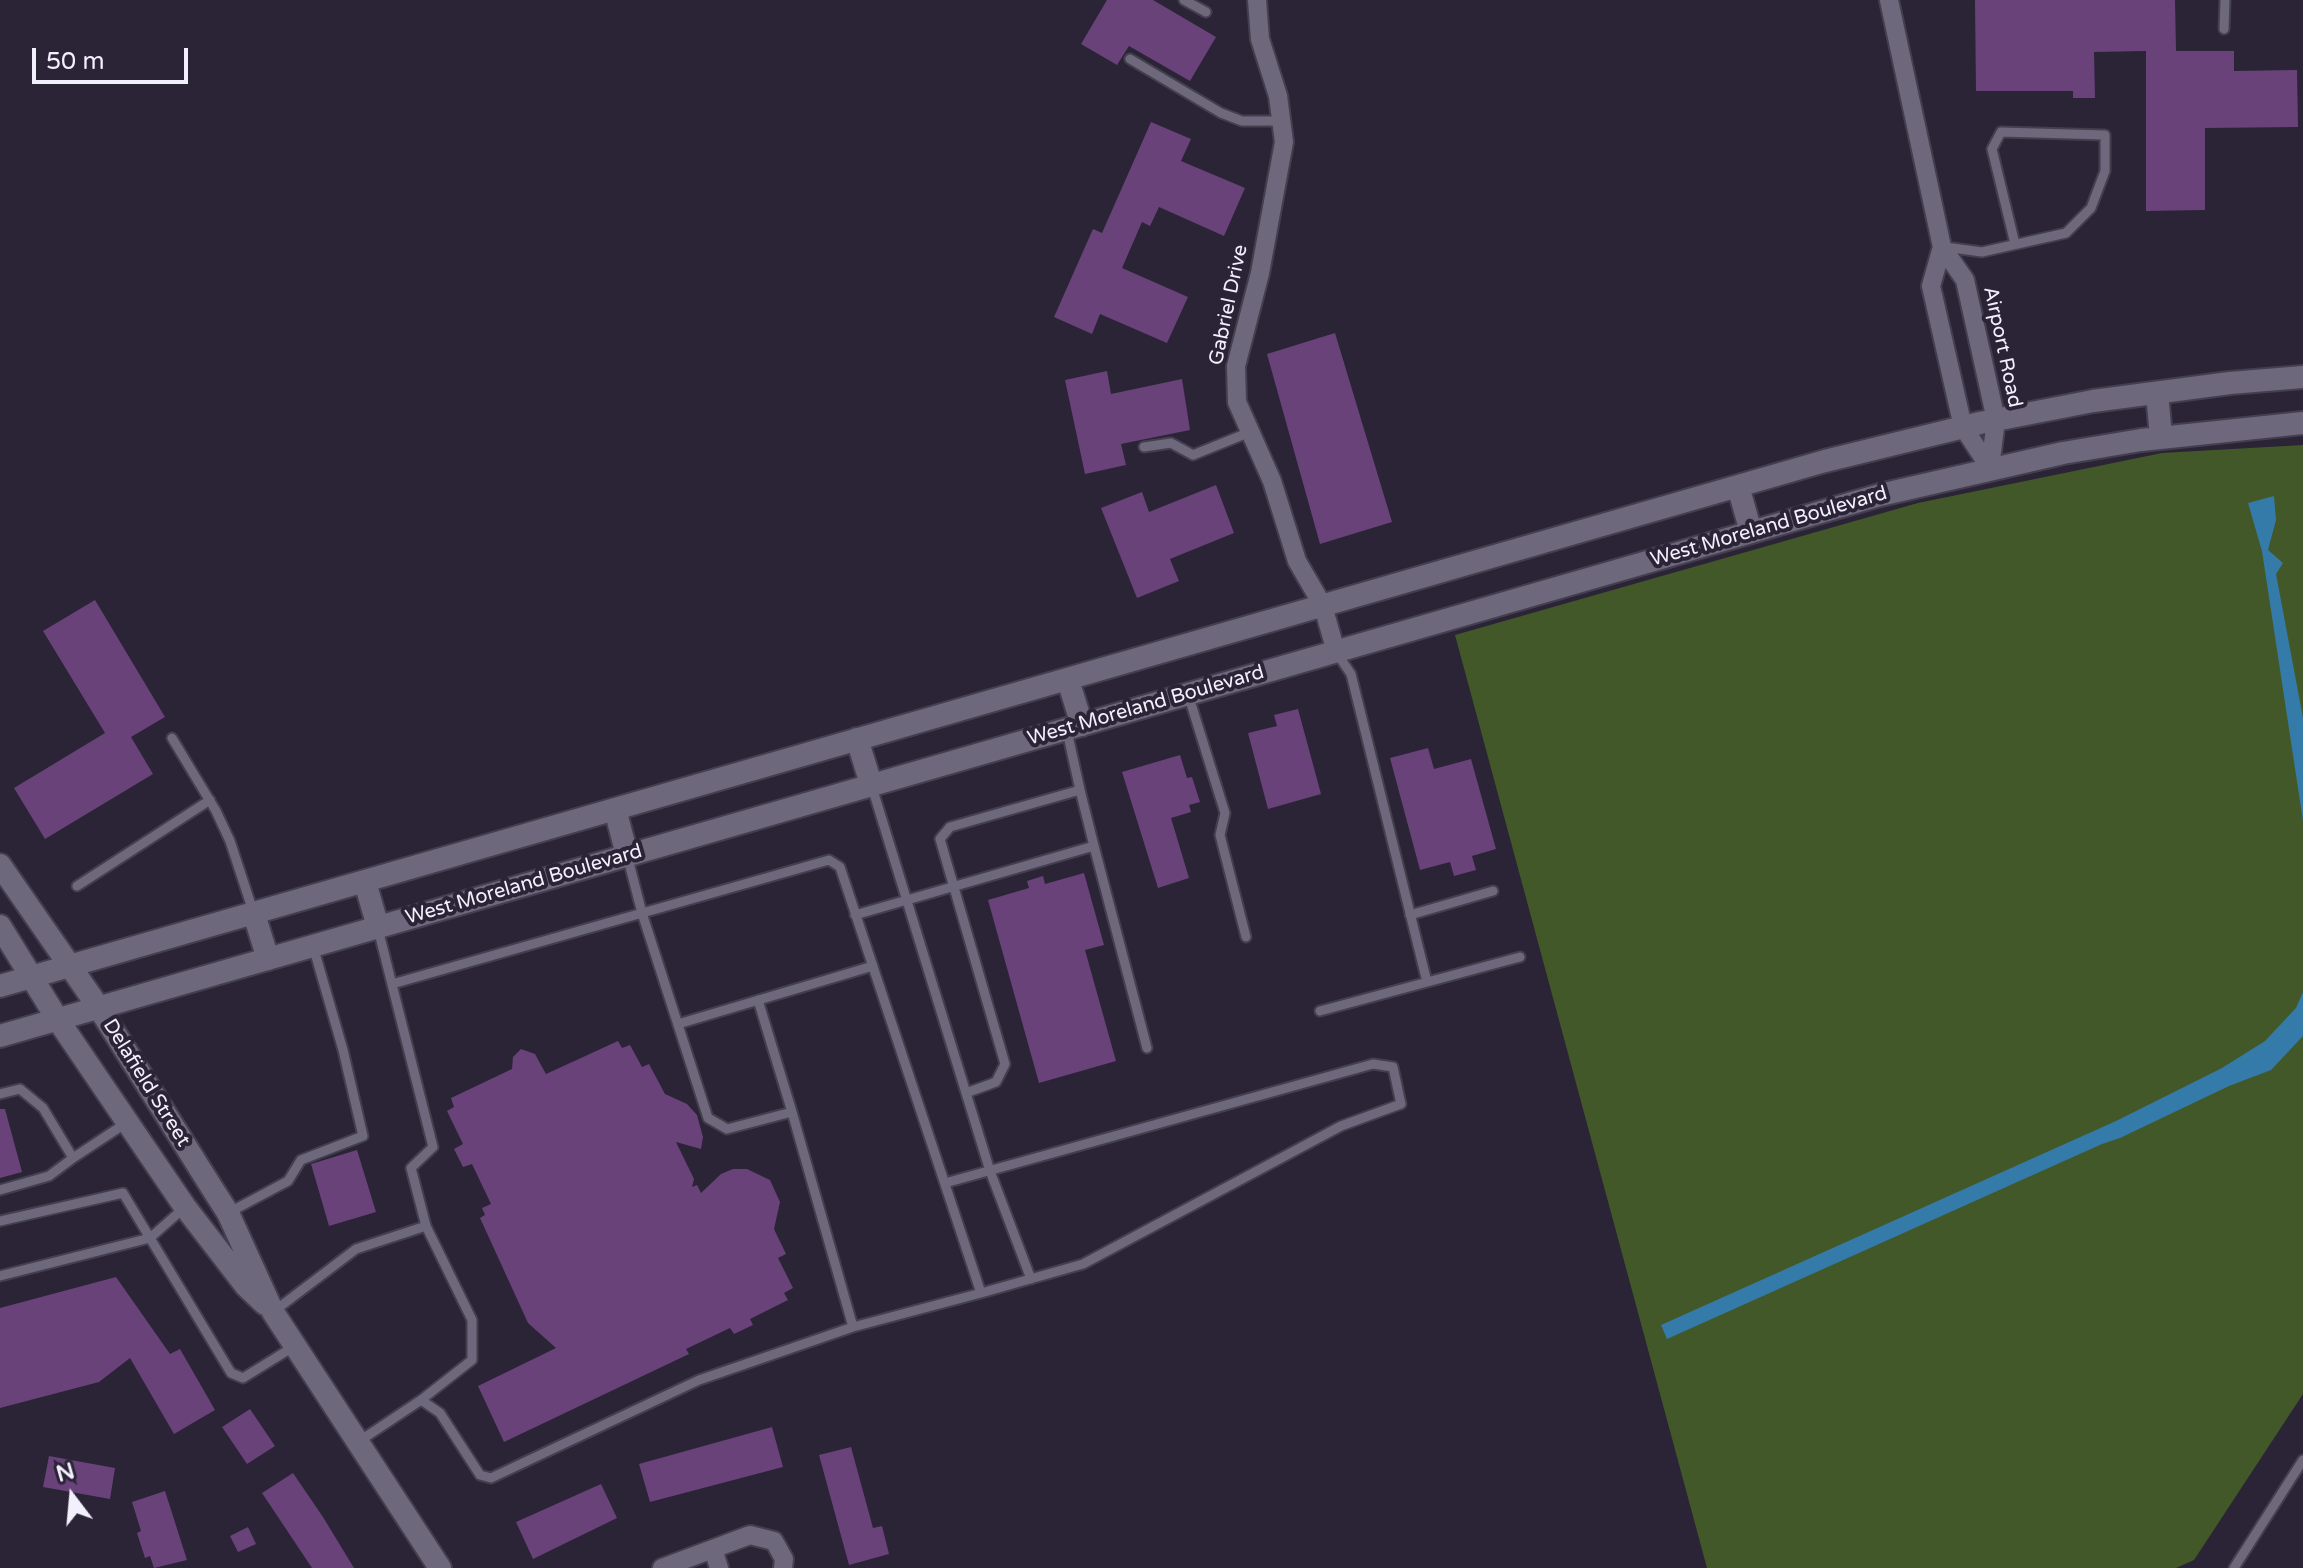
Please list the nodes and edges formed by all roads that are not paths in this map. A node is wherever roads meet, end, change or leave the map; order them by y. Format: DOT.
graph roads {
  1 [pos="1184,0"];
  2 [pos="1257,0"];
  3 [pos="1889,0"];
  4 [pos="2225,0"];
  5 [pos="1206,12"];
  6 [pos="2224,29"];
  7 [pos="1130,59"];
  8 [pos="1281,121"];
  9 [pos="2015,244"];
  10 [pos="1942,247"];
  11 [pos="2303,377"];
  12 [pos="2157,393"];
  13 [pos="1996,420"];
  14 [pos="2303,423"];
  15 [pos="1963,427"];
  16 [pos="1250,432"];
  17 [pos="2161,437"];
  18 [pos="1144,447"];
  19 [pos="1990,468"];
  20 [pos="1738,486"];
  21 [pos="1751,532"];
  22 [pos="1323,606"];
  23 [pos="1336,652"];
  24 [pos="1068,680"];
  25 [pos="1188,694"];
  26 [pos="1074,727"];
  27 [pos="172,738"];
  28 [pos="857,739"];
  29 [pos="871,784"];
  30 [pos="1080,790"];
  31 [pos="210,800"];
  32 [pos="615,809"];
  33 [pos="1094,846"];
  34 [pos="627,855"];
  35 [pos="0,866"];
  36 [pos="365,882"];
  37 [pos="953,885"];
  38 [pos="77,886"];
  39 [pos="1493,891"];
  40 [pos="906,898"];
  41 [pos="642,913"];
  42 [pos="254,914"];
  43 [pos="855,915"];
  44 [pos="1410,915"];
  45 [pos="0,926"];
  46 [pos="378,927"];
  47 [pos="1246,937"];
  48 [pos="313,946"];
  49 [pos="1520,957"];
  50 [pos="268,959"];
  51 [pos="70,966"];
  52 [pos="873,966"];
  53 [pos="33,976"];
  54 [pos="1427,982"];
  55 [pos="392,984"];
  56 [pos="0,986"];
  57 [pos="758,1000"];
  58 [pos="99,1008"];
  59 [pos="1320,1011"];
  60 [pos="58,1020"];
  61 [pos="678,1024"];
  62 [pos="0,1036"];
  63 [pos="1147,1048"];
  64 [pos="966,1093"];
  65 [pos="0,1094"];
  66 [pos="157,1100"];
  67 [pos="792,1112"];
  68 [pos="127,1122"];
  69 [pos="73,1158"];
  70 [pos="990,1171"];
  71 [pos="945,1183"];
  72 [pos="212,1188"];
  73 [pos="0,1190"];
  74 [pos="185,1207"];
  75 [pos="228,1213"];
  76 [pos="0,1221"];
  77 [pos="426,1226"];
  78 [pos="150,1238"];
  79 [pos="0,1276"];
  80 [pos="1031,1279"];
  81 [pos="981,1293"];
  82 [pos="273,1312"];
  83 [pos="853,1327"];
  84 [pos="295,1346"];
  85 [pos="421,1400"];
  86 [pos="358,1442"];
  87 [pos="2303,1460"];
  88 [pos="713,1549"];
  89 [pos="440,1568"];
  90 [pos="662,1568"];
  91 [pos="719,1568"];
  92 [pos="783,1568"];
  93 [pos="2234,1568"];
  1 -- 5 [label="lane"];
  2 -- 8 [label="street, Gabriel Drive"];
  3 -- 10 [label="street, Airport Road"];
  4 -- 6 [label="lane"];
  7 -- 8 [label="lane"];
  8 -- 16 [label="street, Gabriel Drive"];
  9 -- 9 [label="lane"];
  9 -- 10 [label="lane"];
  10 -- 13 [label="street, Airport Road"];
  10 -- 15 [label="street, Airport Road"];
  11 -- 12 [label="street"];
  12 -- 13 [label="street"];
  12 -- 17 [label="street"];
  13 -- 15 [label="street"];
  13 -- 19 [label="street, Airport Road"];
  14 -- 17 [label="street, West Moreland Boulevard"];
  15 -- 19 [label="street, Airport Road"];
  15 -- 20 [label="street"];
  16 -- 18 [label="lane"];
  16 -- 22 [label="street, Gabriel Drive"];
  17 -- 19 [label="street, West Moreland Boulevard"];
  19 -- 21 [label="street, West Moreland Boulevard"];
  20 -- 21 [label="street"];
  20 -- 22 [label="street"];
  21 -- 23 [label="street, West Moreland Boulevard"];
  22 -- 23 [label="street, Gabriel Drive"];
  22 -- 24 [label="street"];
  23 -- 25 [label="street, West Moreland Boulevard"];
  23 -- 44 [label="lane"];
  24 -- 26 [label="street"];
  24 -- 28 [label="street"];
  25 -- 26 [label="street, West Moreland Boulevard"];
  25 -- 47 [label="lane"];
  26 -- 29 [label="street, West Moreland Boulevard"];
  26 -- 30 [label="lane"];
  27 -- 31 [label="lane"];
  28 -- 29 [label="street"];
  28 -- 32 [label="street"];
  29 -- 34 [label="street, West Moreland Boulevard"];
  29 -- 40 [label="lane"];
  30 -- 33 [label="lane"];
  30 -- 37 [label="lane"];
  31 -- 38 [label="lane"];
  31 -- 42 [label="lane"];
  32 -- 34 [label="street"];
  32 -- 36 [label="street"];
  33 -- 37 [label="lane"];
  33 -- 63 [label="lane"];
  34 -- 41 [label="lane"];
  34 -- 46 [label="street, West Moreland Boulevard"];
  35 -- 51 [label="street, Delafield Street"];
  36 -- 42 [label="street"];
  36 -- 46 [label="street"];
  37 -- 40 [label="lane"];
  37 -- 64 [label="lane"];
  39 -- 44 [label="lane"];
  40 -- 43 [label="lane"];
  40 -- 64 [label="lane"];
  41 -- 43 [label="lane"];
  41 -- 55 [label="lane"];
  41 -- 61 [label="lane"];
  42 -- 50 [label="street"];
  42 -- 51 [label="street"];
  43 -- 52 [label="lane"];
  44 -- 54 [label="lane"];
  45 -- 53 [label="street, Delafield Street"];
  46 -- 48 [label="street, West Moreland Boulevard"];
  46 -- 55 [label="lane"];
  48 -- 50 [label="street, West Moreland Boulevard"];
  48 -- 75 [label="lane"];
  49 -- 54 [label="lane"];
  50 -- 58 [label="street, West Moreland Boulevard"];
  51 -- 53 [label="street"];
  51 -- 58 [label="street, Delafield Street"];
  52 -- 57 [label="lane"];
  52 -- 71 [label="lane"];
  53 -- 56 [label="street"];
  53 -- 60 [label="street, Delafield Street"];
  54 -- 59 [label="lane"];
  55 -- 77 [label="lane"];
  57 -- 61 [label="lane"];
  57 -- 67 [label="lane"];
  58 -- 60 [label="street, West Moreland Boulevard"];
  58 -- 66 [label="street, Delafield Street"];
  60 -- 62 [label="street, West Moreland Boulevard"];
  60 -- 68 [label="street, Delafield Street"];
  61 -- 67 [label="lane"];
  64 -- 70 [label="lane"];
  65 -- 69 [label="lane"];
  66 -- 68 [label="street"];
  66 -- 72 [label="street, Delafield Street"];
  67 -- 83 [label="lane"];
  68 -- 69 [label="lane"];
  68 -- 74 [label="street, Delafield Street"];
  69 -- 73 [label="lane"];
  70 -- 71 [label="lane"];
  70 -- 80 [label="lane"];
  70 -- 80 [label="lane"];
  71 -- 81 [label="lane"];
  72 -- 74 [label="street"];
  72 -- 75 [label="street, Delafield Street"];
  74 -- 78 [label="lane"];
  74 -- 82 [label="street, Delafield Street"];
  75 -- 82 [label="street, Delafield Street"];
  76 -- 78 [label="lane"];
  77 -- 82 [label="lane"];
  77 -- 85 [label="lane"];
  78 -- 79 [label="lane"];
  78 -- 84 [label="lane"];
  80 -- 81 [label="lane"];
  81 -- 83 [label="lane"];
  82 -- 84 [label="street, Delafield Street"];
  83 -- 85 [label="lane"];
  84 -- 86 [label="street, Delafield Street"];
  85 -- 86 [label="lane"];
  86 -- 89 [label="street, Delafield Street"];
  87 -- 93 [label="lane"];
  88 -- 90 [label="street"];
  88 -- 91 [label="street"];
  88 -- 92 [label="street"];
}
